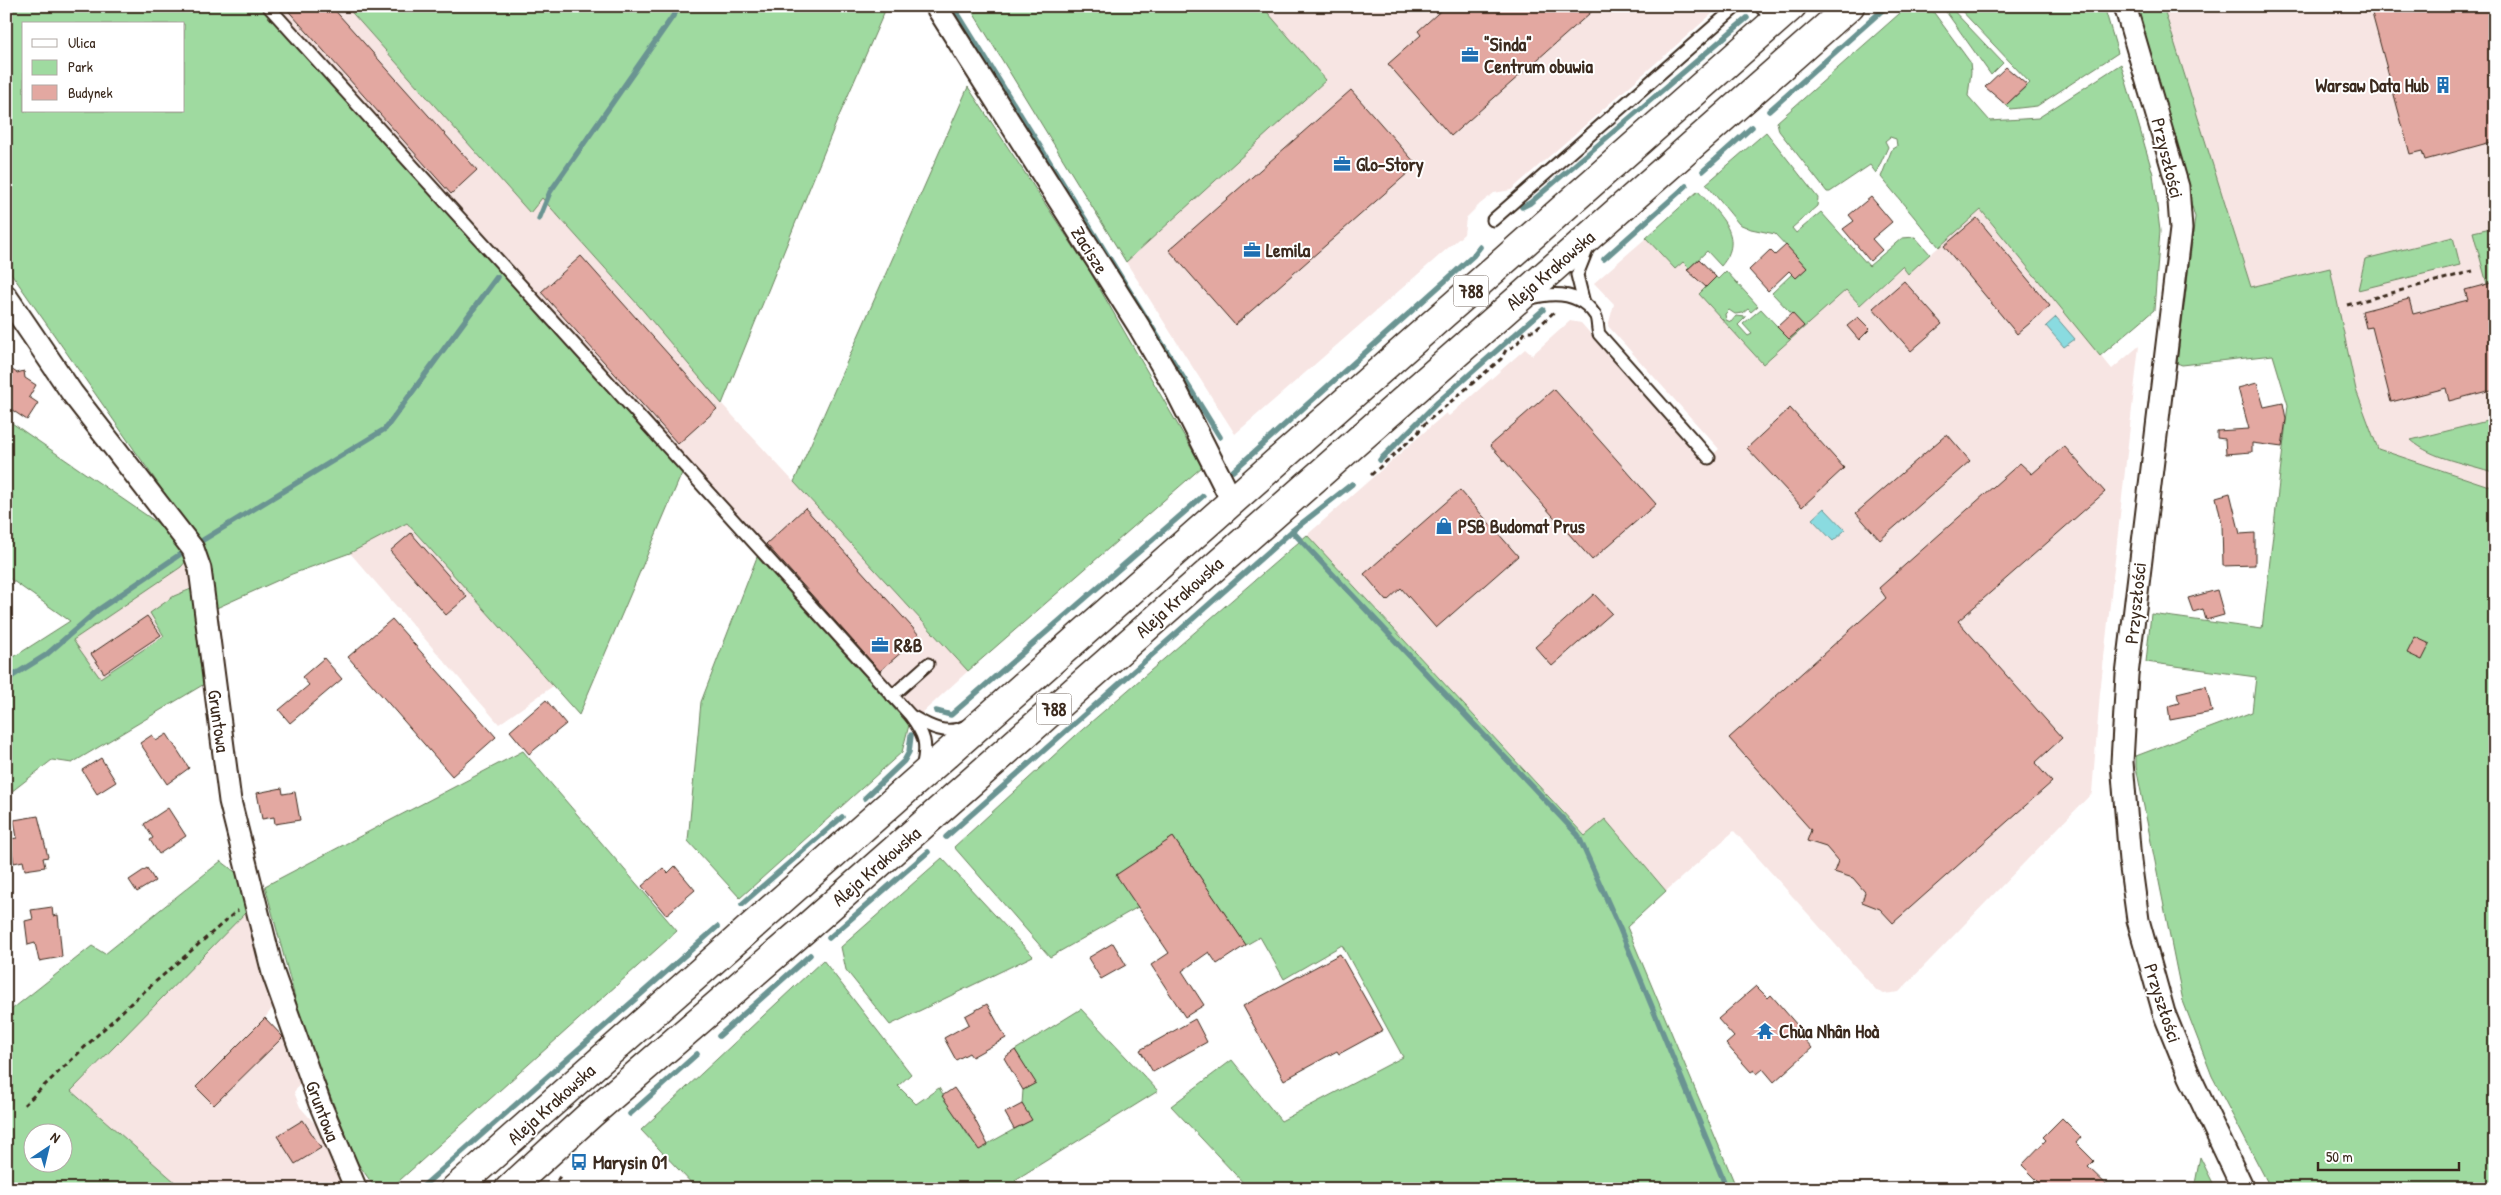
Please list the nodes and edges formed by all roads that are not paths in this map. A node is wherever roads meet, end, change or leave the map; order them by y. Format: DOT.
graph roads {
  1 [pos="268,6"];
  2 [pos="936,6"];
  3 [pos="1737,6"];
  4 [pos="1850,6"];
  5 [pos="2125,6"];
  6 [pos="1775,12"];
  7 [pos="1494,220"];
  8 [pos="1598,228"];
  9 [pos="6,296"];
  10 [pos="1584,303"];
  11 [pos="1512,304"];
  12 [pos="1709,458"];
  13 [pos="1232,500"];
  14 [pos="928,664"];
  15 [pos="892,696"];
  16 [pos="1000,707"];
  17 [pos="910,715"];
  18 [pos="920,778"];
  19 [pos="356,1189"];
  20 [pos="455,1189"];
  21 [pos="509,1189"];
  22 [pos="2243,1189"];
  1 -- 15 [label="lane"];
  2 -- 13 [label="street, Zacisze"];
  3 -- 7 [label="lane"];
  4 -- 8 [label="main road, Aleja Krakowska / 788"];
  5 -- 22 [label="street, Przyszłości"];
  6 -- 13 [label="main road, Aleja Krakowska / 788"];
  8 -- 10 [label="lane"];
  8 -- 11 [label="main road, Aleja Krakowska / 788"];
  9 -- 19 [label="street, Gruntowa"];
  10 -- 11 [label="lane"];
  10 -- 12 [label="lane"];
  11 -- 21 [label="main road, Aleja Krakowska / 788"];
  13 -- 16 [label="main road, Aleja Krakowska / 788"];
  14 -- 15 [label="lane"];
  15 -- 17 [label="lane"];
  16 -- 17 [label="lane"];
  16 -- 18 [label="main road, Aleja Krakowska / 788"];
  17 -- 18 [label="lane"];
  18 -- 20 [label="main road, Aleja Krakowska / 788"];
}
